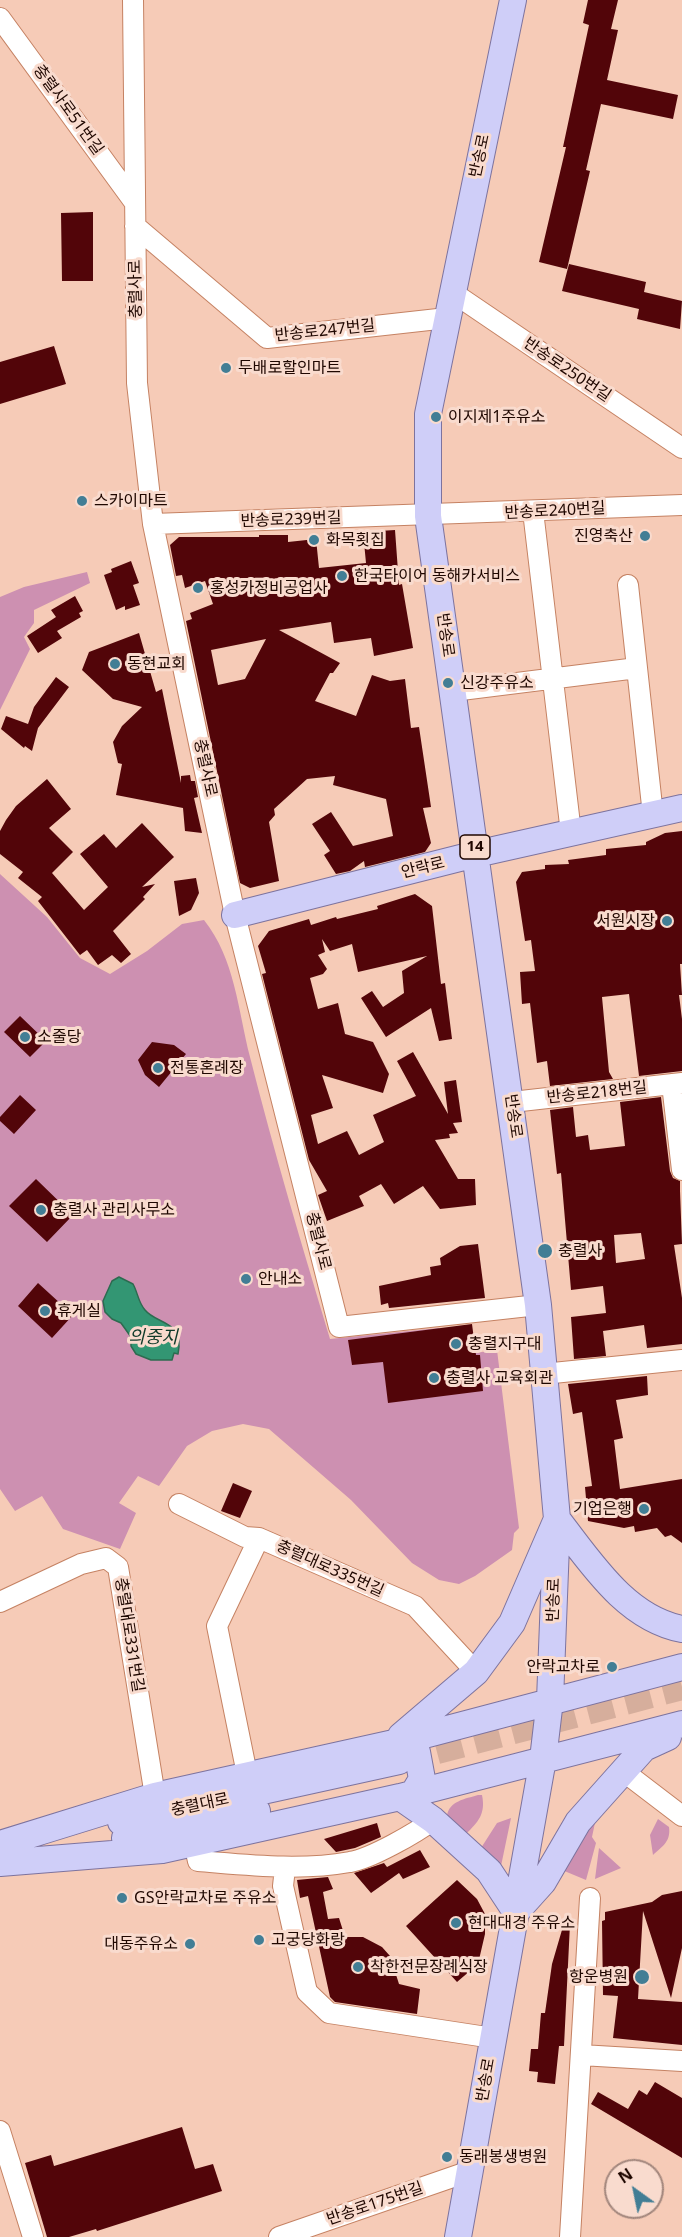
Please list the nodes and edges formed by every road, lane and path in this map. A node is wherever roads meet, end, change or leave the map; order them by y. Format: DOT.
graph roads {
  1 [pos="133,0"];
  2 [pos="513,0"];
  3 [pos="0,18"];
  4 [pos="135,203"];
  5 [pos="135,226"];
  6 [pos="452,292"];
  7 [pos="447,318"];
  8 [pos="682,448"];
  9 [pos="682,505"];
  10 [pos="533,512"];
  11 [pos="429,516"];
  12 [pos="153,524"];
  13 [pos="628,585"];
  14 [pos="637,668"];
  15 [pos="552,680"];
  16 [pos="453,691"];
  17 [pos="682,808"];
  18 [pos="653,815"];
  19 [pos="571,833"];
  20 [pos="476,854"];
  21 [pos="236,915"];
  22 [pos="677,1084"];
  23 [pos="512,1102"];
  24 [pos="682,1170"];
  25 [pos="538,1305"];
  26 [pos="682,1360"];
  27 [pos="543,1374"];
  28 [pos="179,1504"];
  29 [pos="557,1519"];
  30 [pos="260,1538"];
  31 [pos="0,1602"];
  32 [pos="682,1629"];
  33 [pos="682,1667"];
  34 [pos="476,1672"];
  35 [pos="550,1700"];
  36 [pos="682,1724"];
  37 [pos="682,1730"];
  38 [pos="543,1759"];
  39 [pos="401,1769"];
  40 [pos="623,1771"];
  41 [pos="247,1774"];
  42 [pos="155,1796"];
  43 [pos="682,1816"];
  44 [pos="433,1820"];
  45 [pos="194,1843"];
  46 [pos="0,1844"];
  47 [pos="0,1850"];
  48 [pos="0,1857"];
  49 [pos="0,1863"];
  50 [pos="285,1868"];
  51 [pos="590,1898"];
  52 [pos="516,1912"];
  53 [pos="493,2038"];
  54 [pos="581,2055"];
  55 [pos="682,2061"];
  56 [pos="0,2131"];
  57 [pos="470,2171"];
  58 [pos="33,2237"];
  59 [pos="279,2237"];
  60 [pos="458,2237"];
  61 [pos="570,2237"];
  1 -- 4 [label="street, 충렬사로"];
  2 -- 6 [label="main road, 반송로 / 14"];
  3 -- 4 [label="street, 충렬사로51번길"];
  4 -- 5 [label="street, 충렬사로"];
  5 -- 7 [label="street, 반송로247번길"];
  5 -- 12 [label="street, 충렬사로"];
  6 -- 7 [label="main road, 반송로 / 14"];
  6 -- 8 [label="street, 반송로250번길"];
  7 -- 11 [label="main road, 반송로 / 14"];
  9 -- 10 [label="street, 반송로240번길"];
  10 -- 11 [label="street, 반송로240번길"];
  10 -- 15 [label="street"];
  11 -- 12 [label="street, 반송로239번길"];
  11 -- 16 [label="main road, 반송로 / 14"];
  12 -- 21 [label="street, 충렬사로"];
  13 -- 14 [label="street"];
  14 -- 15 [label="street"];
  14 -- 18 [label="street"];
  15 -- 16 [label="street"];
  15 -- 19 [label="street"];
  16 -- 20 [label="main road, 반송로 / 14"];
  17 -- 18 [label="main road, 안락로"];
  18 -- 19 [label="main road, 안락로"];
  19 -- 20 [label="main road, 안락로"];
  20 -- 21 [label="main road, 안락로"];
  20 -- 23 [label="main road, 반송로 / 14"];
  21 -- 25 [label="street, 충렬사로"];
  22 -- 23 [label="street, 반송로218번길"];
  22 -- 24 [label="street"];
  23 -- 25 [label="main road, 반송로 / 14"];
  25 -- 27 [label="main road, 반송로 / 14"];
  26 -- 27 [label="street"];
  27 -- 29 [label="main road, 반송로 / 14"];
  28 -- 30 [label="street"];
  29 -- 32 [label="main road"];
  29 -- 34 [label="main road"];
  29 -- 35 [label="main road, 반송로 / 14"];
  30 -- 34 [label="street, 충렬대로335번길"];
  30 -- 41 [label="street, 충렬대로335번길"];
  31 -- 42 [label="street, 충렬대로331번길"];
  33 -- 35 [label="main road"];
  34 -- 39 [label="main road"];
  35 -- 38 [label="main road, 반송로"];
  35 -- 39 [label="main road"];
  36 -- 38 [label="main road"];
  37 -- 40 [label="main road"];
  38 -- 39 [label="main road"];
  38 -- 52 [label="main road, 반송로"];
  39 -- 41 [label="main road"];
  39 -- 44 [label="main road"];
  39 -- 45 [label="main road"];
  39 -- 47 [label="main road, 충렬대로"];
  39 -- 48 [label="main road, 충렬대로"];
  40 -- 43 [label="street"];
  40 -- 52 [label="main road"];
  41 -- 42 [label="main road"];
  42 -- 46 [label="main road"];
  44 -- 50 [label="street"];
  44 -- 52 [label="main road"];
  45 -- 49 [label="main road"];
  45 -- 50 [label="street"];
  50 -- 53 [label="street"];
  51 -- 54 [label="street"];
  52 -- 53 [label="main road, 반송로"];
  53 -- 57 [label="main road, 반송로"];
  54 -- 55 [label="street"];
  54 -- 61 [label="street"];
  56 -- 58 [label="street"];
  57 -- 59 [label="street, 반송로175번길"];
  57 -- 60 [label="main road, 반송로"];
}
